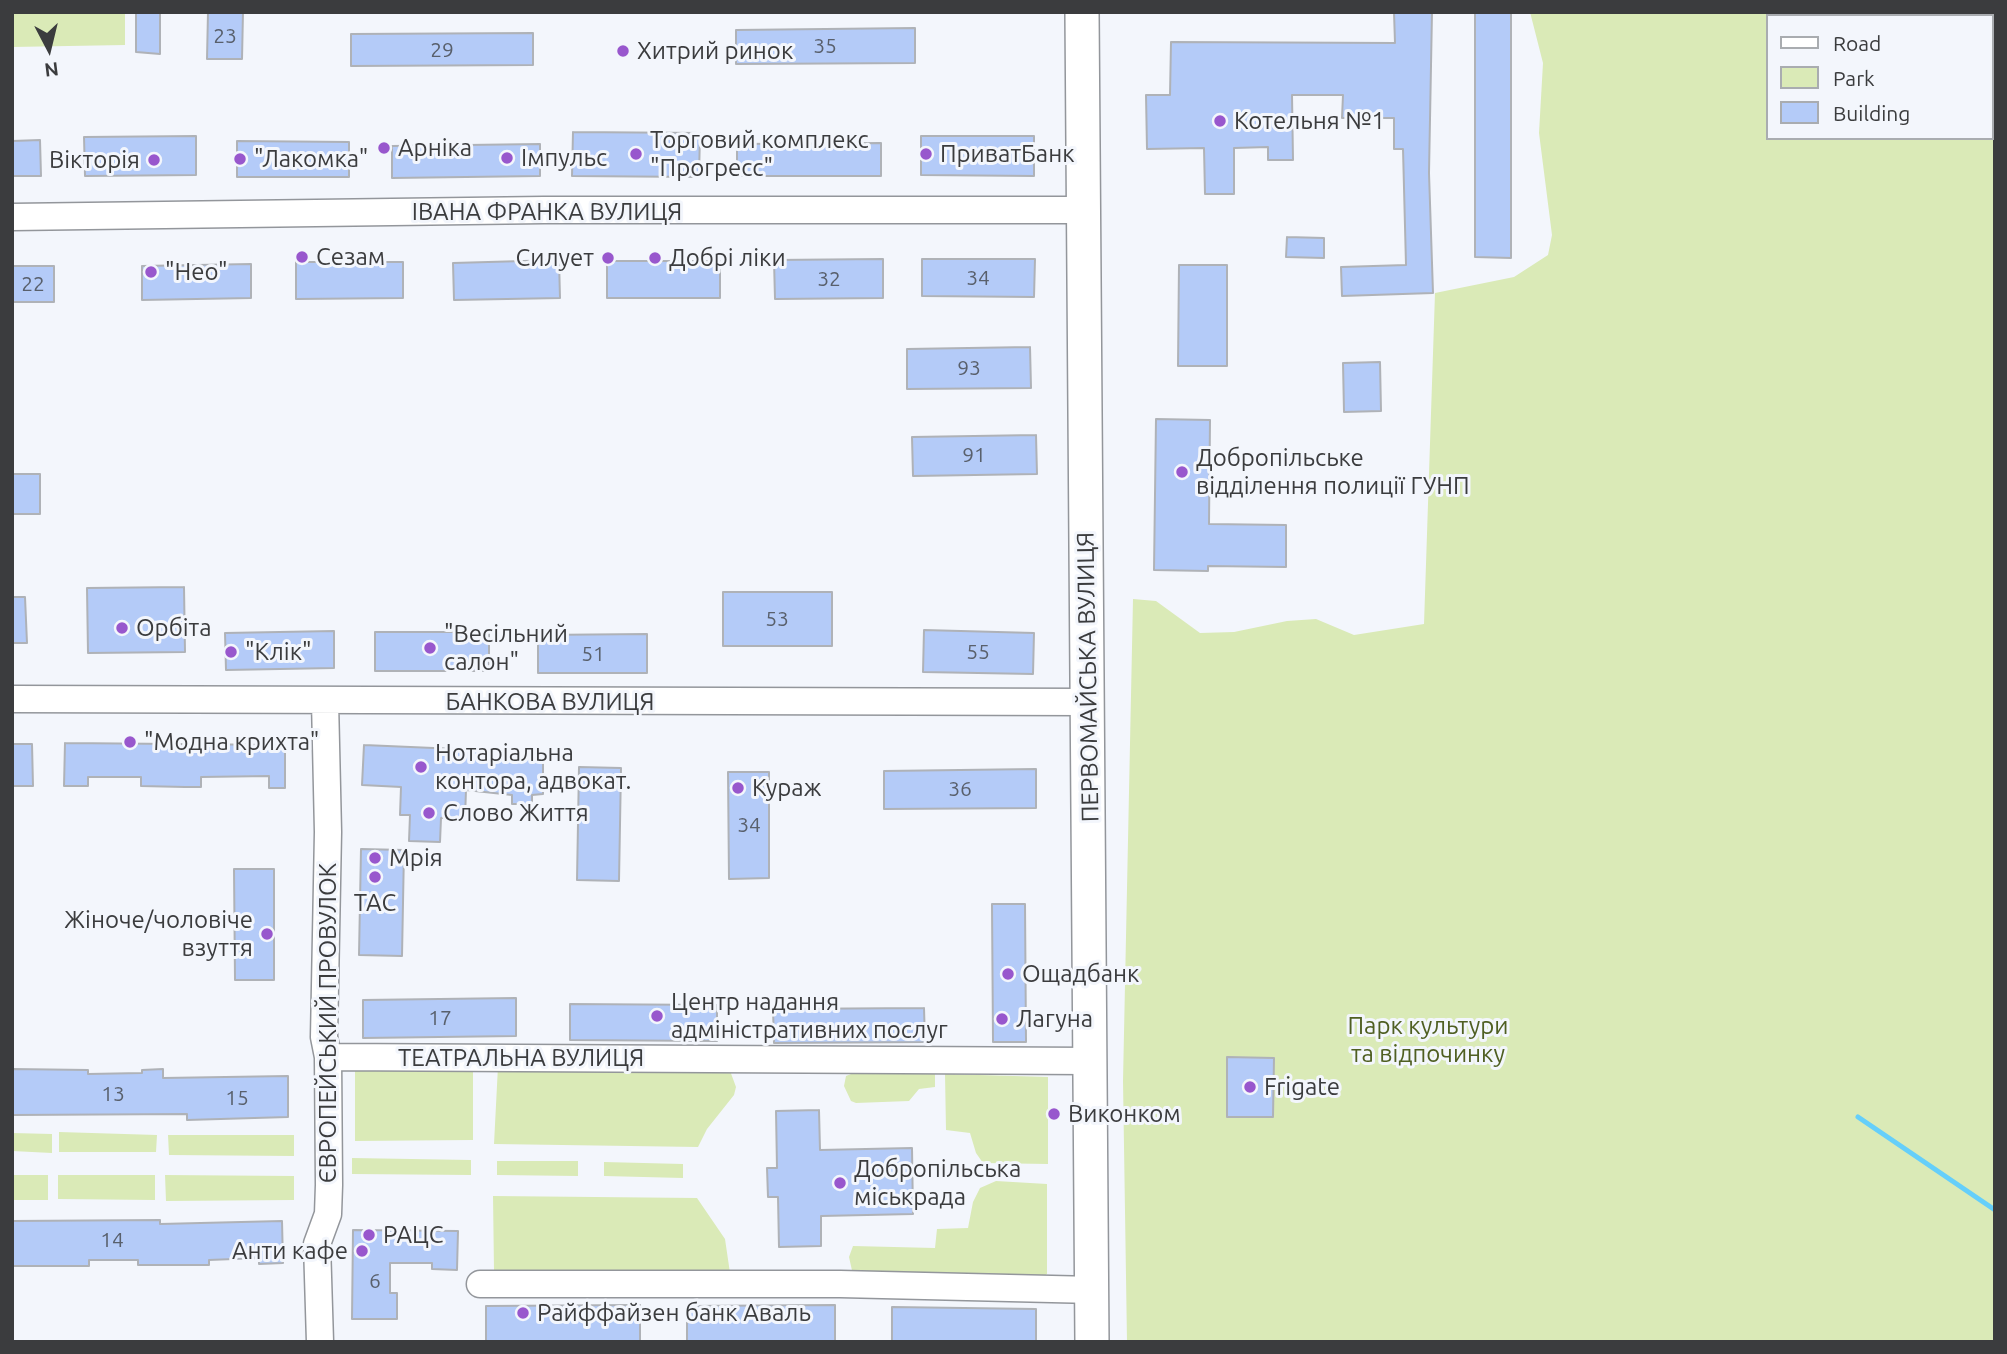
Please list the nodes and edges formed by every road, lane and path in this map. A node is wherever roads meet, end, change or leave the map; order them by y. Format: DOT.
graph roads {
  1 [pos="1082,12"];
  2 [pos="1082,210"];
  3 [pos="12,217"];
  4 [pos="12,699"];
  5 [pos="325,702"];
  6 [pos="1087,702"];
  7 [pos="328,1057"];
  8 [pos="1091,1061"];
  9 [pos="480,1284"];
  10 [pos="1094,1290"];
  11 [pos="320,1342"];
  12 [pos="1092,1342"];
  1 -- 2 [label="main road, ПЕРВОМАЙСЬКА ВУЛИЦЯ"];
  2 -- 3 [label="street, ІВАНА ФРАНКА ВУЛИЦЯ"];
  2 -- 6 [label="main road, ПЕРВОМАЙСЬКА ВУЛИЦЯ"];
  4 -- 5 [label="street, БАНКОВА ВУЛИЦЯ"];
  5 -- 6 [label="street, БАНКОВА ВУЛИЦЯ"];
  5 -- 7 [label="street, ЄВРОПЕЙСЬКИЙ ПРОВУЛОК"];
  6 -- 8 [label="main road, ПЕРВОМАЙСЬКА ВУЛИЦЯ"];
  7 -- 8 [label="street, ТЕАТРАЛЬНА ВУЛИЦЯ"];
  7 -- 11 [label="street, ЄВРОПЕЙСЬКИЙ ПРОВУЛОК"];
  8 -- 10 [label="main road, ПЕРВОМАЙСЬКА ВУЛИЦЯ"];
  9 -- 10 [label="street"];
  10 -- 12 [label="main road, ПЕРВОМАЙСЬКА ВУЛИЦЯ"];
}
